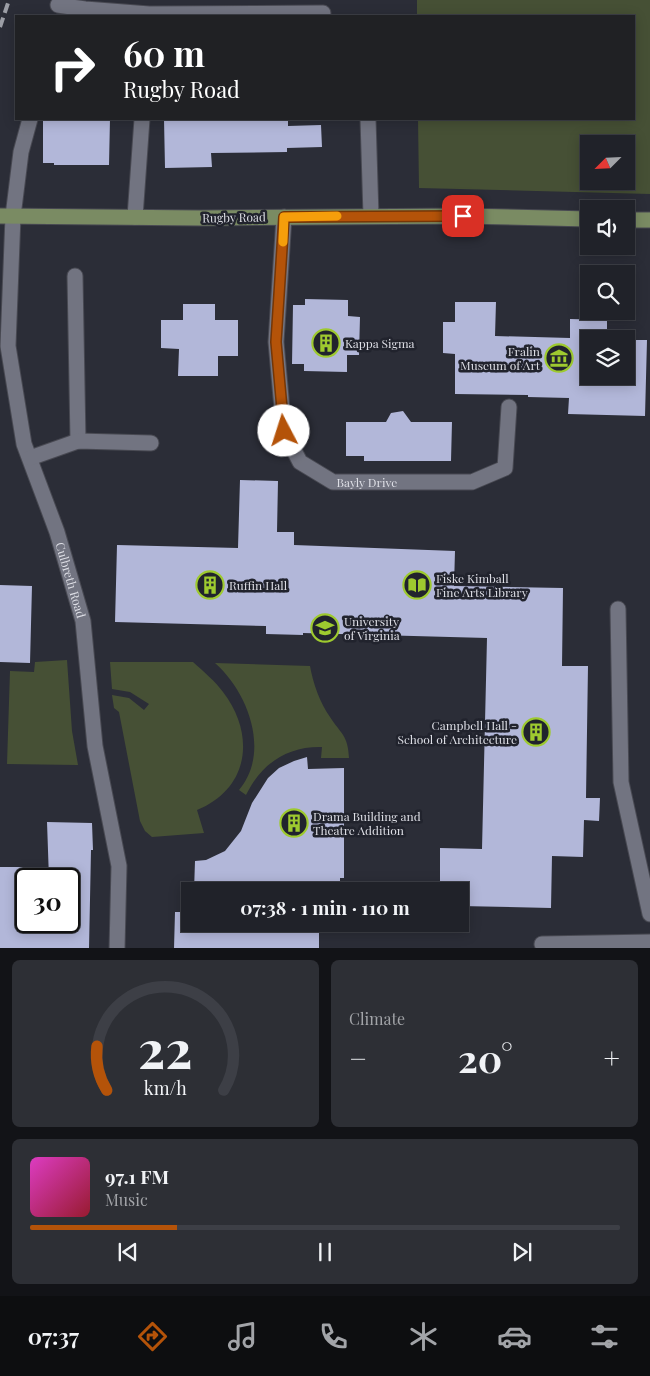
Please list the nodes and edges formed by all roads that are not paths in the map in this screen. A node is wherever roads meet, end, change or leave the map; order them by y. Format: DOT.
graph roads {
  1 [pos="58,7"];
  2 [pos="323,13"];
  3 [pos="149,15"];
  4 [pos="30,120"];
  5 [pos="142,120"];
  6 [pos="368,120"];
  7 [pos="6,216"];
  8 [pos="371,216"];
  9 [pos="135,217"];
  10 [pos="284,217"];
  11 [pos="580,219"];
  12 [pos="635,220"];
  13 [pos="650,220"];
  14 [pos="75,276"];
  15 [pos="509,407"];
  16 [pos="78,440"];
  17 [pos="151,443"];
  18 [pos="30,458"];
  19 [pos="618,609"];
  20 [pos="650,914"];
  21 [pos="650,942"];
  22 [pos="542,944"];
  23 [pos="117,948"];
  1 -- 3 [label="street"];
  2 -- 3 [label="street"];
  4 -- 7 [label="street, Culbreth Road"];
  5 -- 9 [label="street"];
  6 -- 8 [label="street"];
  7 -- 9 [label="main road, Rugby Road"];
  7 -- 18 [label="street, Culbreth Road"];
  8 -- 10 [label="main road, Rugby Road"];
  8 -- 11 [label="main road, Rugby Road"];
  9 -- 10 [label="main road, Rugby Road"];
  10 -- 15 [label="street, Bayly Drive"];
  12 -- 13 [label="main road"];
  14 -- 16 [label="street"];
  16 -- 17 [label="street"];
  16 -- 18 [label="street"];
  18 -- 23 [label="street, Culbreth Road"];
  19 -- 20 [label="street"];
  21 -- 22 [label="street"];
}
